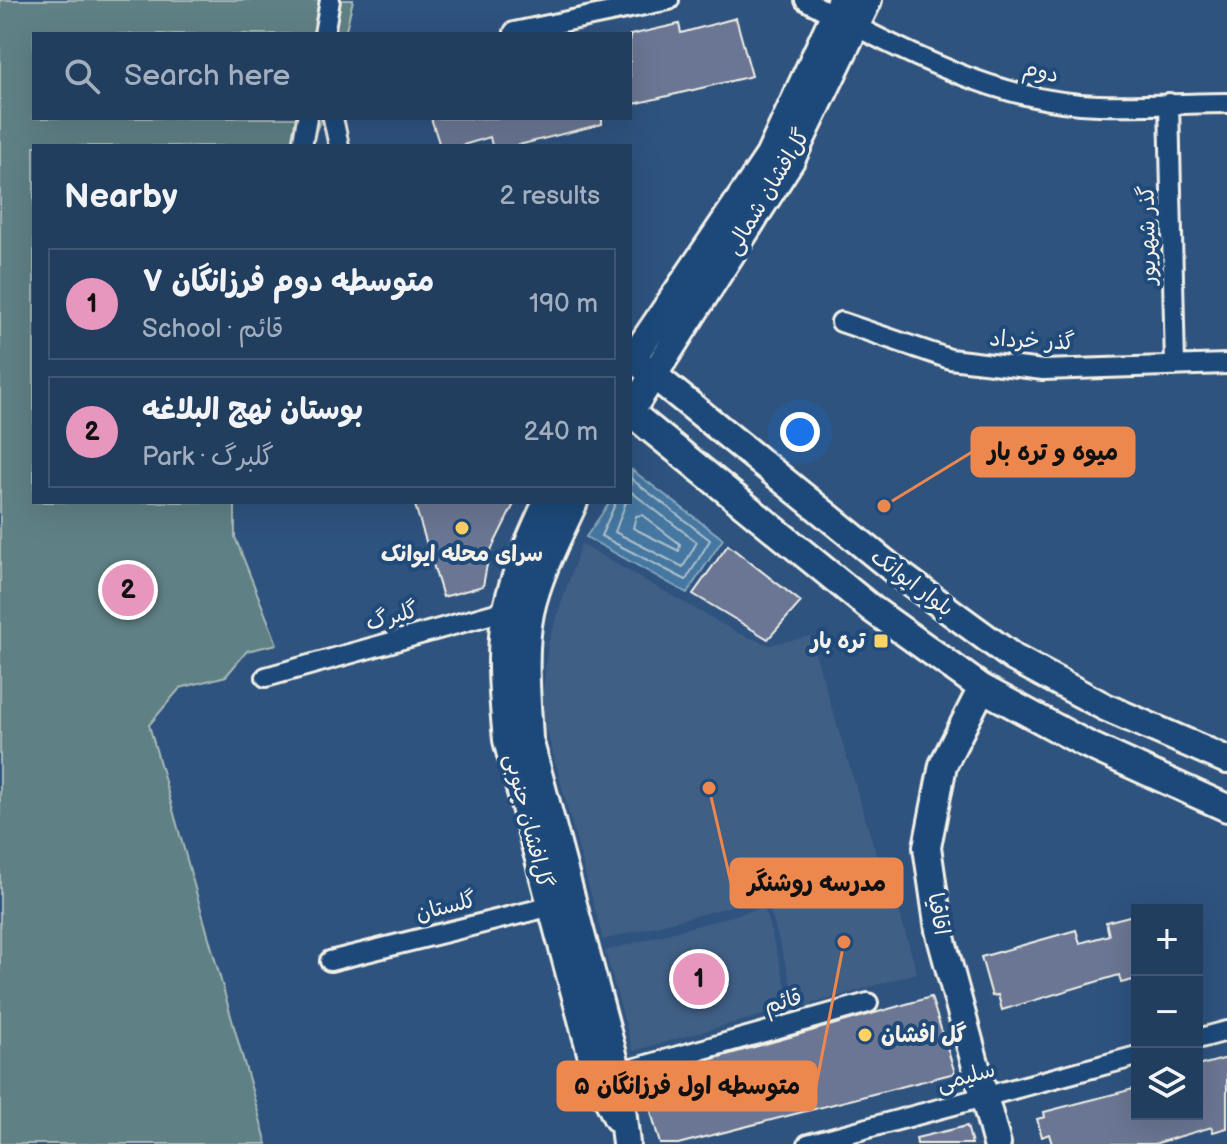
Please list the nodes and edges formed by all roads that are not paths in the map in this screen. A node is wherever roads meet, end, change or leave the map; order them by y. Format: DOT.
graph roads {
  1 [pos="330,0"];
  2 [pos="669,0"];
  3 [pos="805,0"];
  4 [pos="868,0"];
  5 [pos="844,14"];
  6 [pos="324,32"];
  7 [pos="514,32"];
  8 [pos="1169,103"];
  9 [pos="1227,103"];
  10 [pos="307,120"];
  11 [pos="333,120"];
  12 [pos="302,144"];
  13 [pos="339,144"];
  14 [pos="841,322"];
  15 [pos="632,358"];
  16 [pos="632,360"];
  17 [pos="1227,364"];
  18 [pos="1175,366"];
  19 [pos="654,376"];
  20 [pos="632,409"];
  21 [pos="632,414"];
  22 [pos="546,504"];
  23 [pos="573,504"];
  24 [pos="519,611"];
  25 [pos="266,677"];
  26 [pos="982,688"];
  27 [pos="1227,760"];
  28 [pos="1227,808"];
  29 [pos="562,904"];
  30 [pos="330,961"];
  31 [pos="868,1003"];
  32 [pos="1227,1031"];
  33 [pos="1203,1037"];
  34 [pos="1131,1058"];
  35 [pos="618,1073"];
  36 [pos="984,1097"];
  37 [pos="625,1139"];
  38 [pos="808,1144"];
  39 [pos="997,1144"];
  1 -- 6 [label="street"];
  2 -- 7 [label="street"];
  3 -- 5 [label="street, دوم"];
  4 -- 5 [label="main road, گل‌افشان شمالی"];
  5 -- 8 [label="street, دوم"];
  5 -- 15 [label="main road, گل‌افشان شمالی"];
  5 -- 19 [label="main road, گل‌افشان شمالی"];
  8 -- 9 [label="street, دوم"];
  8 -- 18 [label="street, گذر شهریور"];
  10 -- 12 [label="street"];
  11 -- 13 [label="street"];
  14 -- 18 [label="street, گذر خرداد"];
  16 -- 19 [label="main road, بلوار ایوانک"];
  17 -- 18 [label="street, گذر خرداد"];
  19 -- 20 [label="main road, گل‌افشان شمالی"];
  19 -- 27 [label="main road, بلوار ایوانک"];
  21 -- 26 [label="main road, بلوار ایوانک"];
  22 -- 24 [label="main road, گل‌افشان جنوبی"];
  23 -- 24 [label="main road, گل‌افشان جنوبی"];
  24 -- 25 [label="street, گلبرگ"];
  24 -- 29 [label="main road, گل‌افشان جنوبی"];
  26 -- 28 [label="main road, بلوار ایوانک"];
  26 -- 36 [label="main road, اقاقیا"];
  29 -- 30 [label="street, گلستان"];
  29 -- 35 [label="main road, گل‌افشان جنوبی"];
  29 -- 37 [label="main road, گل‌افشان جنوبی"];
  31 -- 35 [label="street, قائم"];
  32 -- 33 [label="street"];
  34 -- 36 [label="street, سلیمی"];
  35 -- 37 [label="main road, گل‌افشان جنوبی"];
  36 -- 38 [label="street, سلیمی"];
  36 -- 39 [label="main road, اقاقیا"];
}
